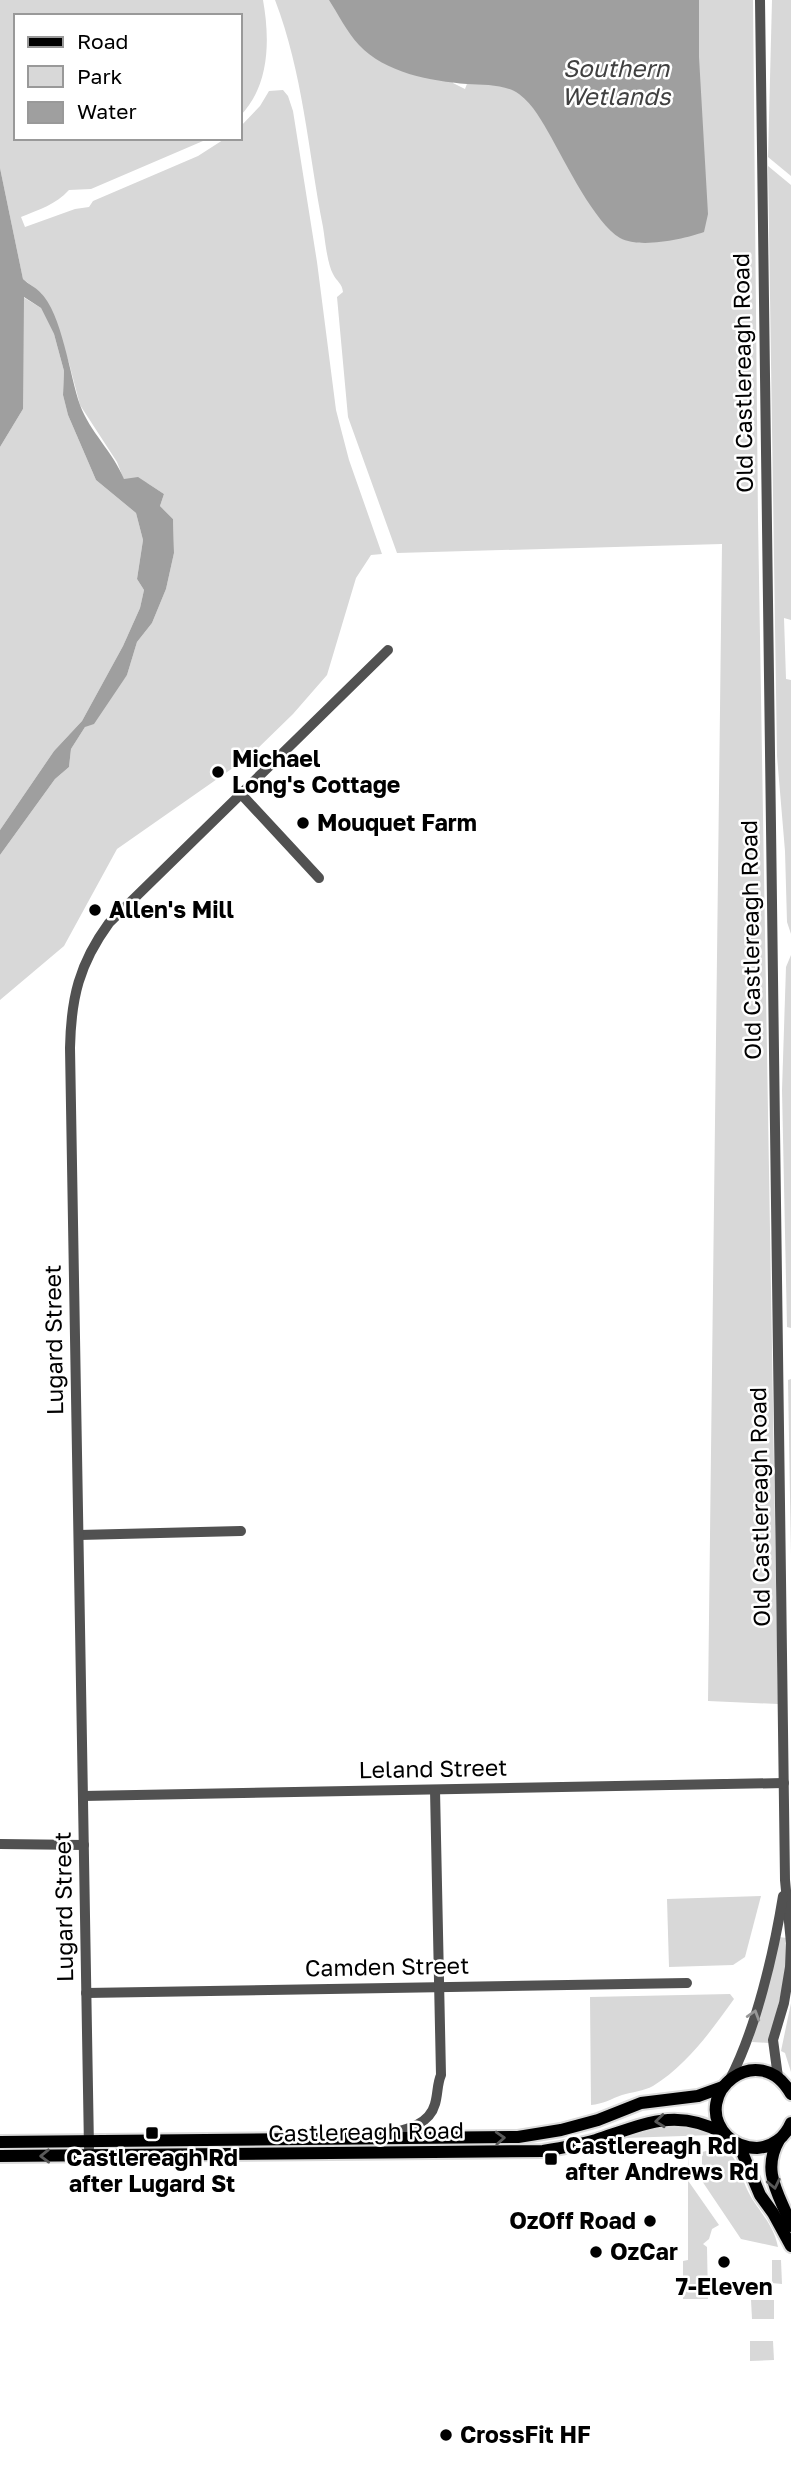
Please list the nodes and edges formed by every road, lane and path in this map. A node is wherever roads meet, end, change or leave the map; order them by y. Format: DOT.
graph roads {
  1 [pos="760,0"];
  2 [pos="388,650"];
  3 [pos="242,794"];
  4 [pos="319,878"];
  5 [pos="241,1531"];
  6 [pos="79,1535"];
  7 [pos="784,1783"];
  8 [pos="435,1790"];
  9 [pos="83,1796"];
  10 [pos="0,1844"];
  11 [pos="84,1845"];
  12 [pos="785,1880"];
  13 [pos="687,1983"];
  14 [pos="439,1987"];
  15 [pos="86,1993"];
  16 [pos="726,2083"];
  17 [pos="786,2086"];
  18 [pos="791,2123"];
  19 [pos="725,2134"];
  20 [pos="785,2137"];
  21 [pos="362,2140"];
  22 [pos="89,2141"];
  23 [pos="0,2142"];
  24 [pos="739,2145"];
  25 [pos="89,2155"];
  26 [pos="0,2156"];
  27 [pos="791,2226"];
  28 [pos="791,2246"];
  1 -- 7 [label="street, Old Castlereagh Road"];
  2 -- 3 [label="street, Lugard Street"];
  3 -- 4 [label="street"];
  3 -- 6 [label="street, Lugard Street"];
  5 -- 6 [label="street"];
  6 -- 9 [label="street, Lugard Street"];
  7 -- 8 [label="street, Leland Street"];
  7 -- 12 [label="street, Old Castlereagh Road"];
  8 -- 9 [label="street, Leland Street"];
  8 -- 14 [label="street"];
  9 -- 11 [label="street, Lugard Street"];
  10 -- 11 [label="street"];
  11 -- 15 [label="street, Lugard Street"];
  16 -- 12 [label="street, Old Castlereagh Road, one-way"];
  12 -- 17 [label="street, Old Castlereagh Road"];
  13 -- 14 [label="street, Camden Street"];
  14 -- 15 [label="street, Camden Street"];
  14 -- 21 [label="street"];
  15 -- 22 [label="street, Lugard Street"];
  16 -- 17 [label="main road, Castlereagh Road"];
  16 -- 19 [label="main road"];
  21 -- 16 [label="main road, Castlereagh Road, one-way"];
  18 -- 20 [label="main road"];
  19 -- 24 [label="main road, Castlereagh Road"];
  19 -- 25 [label="main road, Castlereagh Road, one-way"];
  20 -- 24 [label="main road"];
  20 -- 27 [label="main road, one-way"];
  21 -- 22 [label="main road, Castlereagh Road"];
  22 -- 23 [label="main road, Castlereagh Road"];
  22 -- 25 [label="street, Lugard Street"];
  24 -- 28 [label="main road"];
  25 -- 26 [label="main road, Castlereagh Road, one-way"];
}
